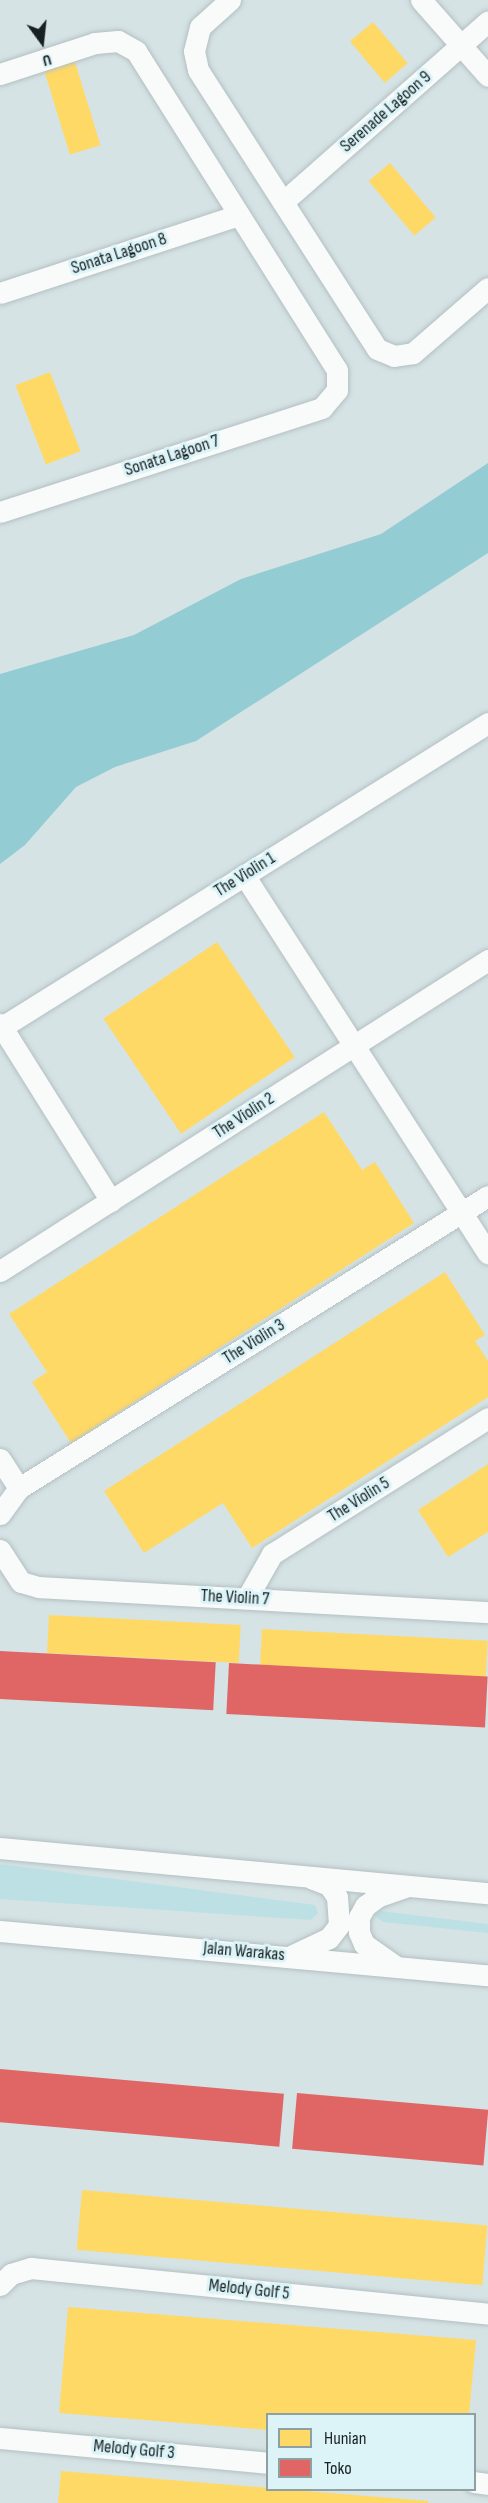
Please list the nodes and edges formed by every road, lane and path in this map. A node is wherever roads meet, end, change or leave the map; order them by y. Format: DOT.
graph roads {
  1 [pos="230,0"];
  2 [pos="422,0"];
  3 [pos="488,21"];
  4 [pos="461,45"];
  5 [pos="0,74"];
  6 [pos="488,76"];
  7 [pos="283,202"];
  8 [pos="239,215"];
  9 [pos="488,288"];
  10 [pos="0,293"];
  11 [pos="0,512"];
  12 [pos="488,723"];
  13 [pos="244,875"];
  14 [pos="488,960"];
  15 [pos="1,1025"];
  16 [pos="354,1045"];
  17 [pos="488,1197"];
  18 [pos="111,1201"];
  19 [pos="462,1213"];
  20 [pos="488,1253"];
  21 [pos="0,1271"];
  22 [pos="488,1418"];
  23 [pos="0,1460"];
  24 [pos="19,1488"];
  25 [pos="0,1514"];
  26 [pos="0,1550"];
  27 [pos="247,1598"];
  28 [pos="488,1612"];
  29 [pos="0,1848"];
  30 [pos="305,1875"];
  31 [pos="412,1885"];
  32 [pos="488,1893"];
  33 [pos="0,1931"];
  34 [pos="289,1957"];
  35 [pos="397,1967"];
  36 [pos="488,1975"];
  37 [pos="5,2279"];
  38 [pos="488,2314"];
  39 [pos="0,2438"];
  40 [pos="266,2463"];
  1 -- 7 [label="street"];
  2 -- 4 [label="street"];
  3 -- 4 [label="street, Serenade Lagoon 9"];
  4 -- 6 [label="street"];
  4 -- 7 [label="street, Serenade Lagoon 9"];
  5 -- 8 [label="street"];
  7 -- 9 [label="street"];
  8 -- 10 [label="street, Sonata Lagoon 8"];
  8 -- 11 [label="street, Sonata Lagoon 7"];
  12 -- 13 [label="street, The Violin 1"];
  13 -- 15 [label="street, The Violin 1"];
  13 -- 16 [label="street"];
  14 -- 16 [label="street, The Violin 2"];
  15 -- 18 [label="street"];
  16 -- 18 [label="street, The Violin 2"];
  16 -- 19 [label="street"];
  17 -- 19 [label="street, The Violin 3"];
  18 -- 21 [label="street, The Violin 2"];
  19 -- 20 [label="street"];
  19 -- 24 [label="street, The Violin 3"];
  22 -- 27 [label="street, The Violin 5"];
  23 -- 24 [label="street"];
  24 -- 25 [label="street"];
  26 -- 27 [label="street, The Violin 7"];
  27 -- 28 [label="street, The Violin 7"];
  29 -- 30 [label="street"];
  30 -- 31 [label="street"];
  30 -- 34 [label="street"];
  31 -- 32 [label="street"];
  31 -- 35 [label="street"];
  33 -- 34 [label="street, Jalan Warakas"];
  34 -- 35 [label="street, Jalan Warakas"];
  35 -- 36 [label="street, Jalan Warakas"];
  37 -- 38 [label="street, Melody Golf 5"];
  39 -- 40 [label="street, Melody Golf 3"];
}
